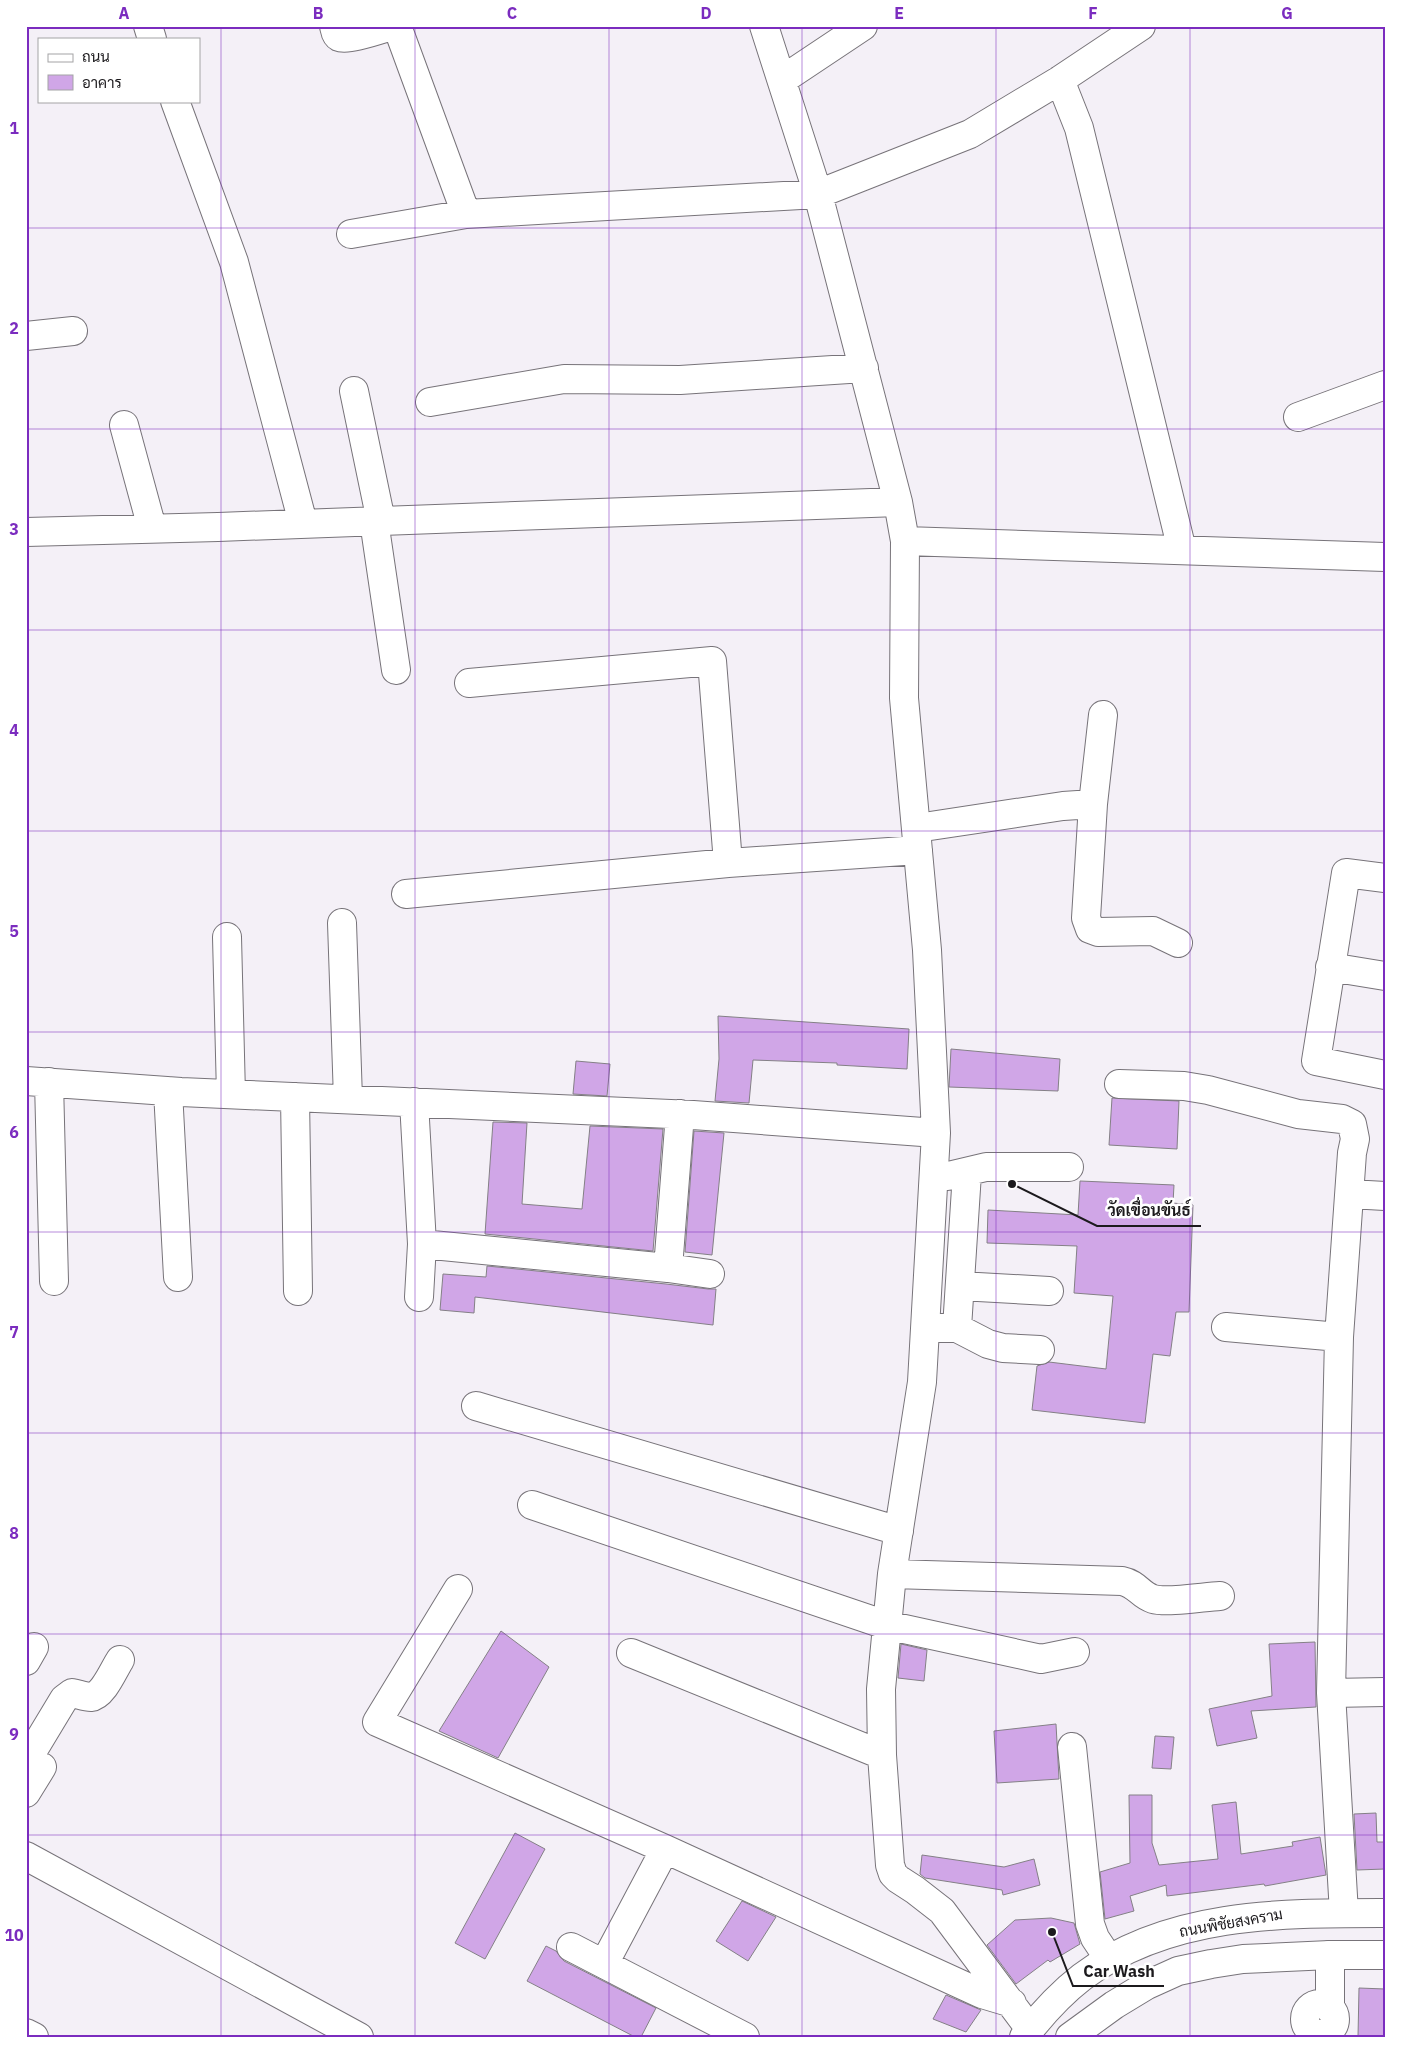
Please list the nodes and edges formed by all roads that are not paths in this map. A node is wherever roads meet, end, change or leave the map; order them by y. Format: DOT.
graph roads {
  1 [pos="148,26"];
  2 [pos="334,26"];
  3 [pos="392,26"];
  4 [pos="397,26"];
  5 [pos="764,26"];
  6 [pos="863,26"];
  7 [pos="1140,26"];
  8 [pos="152,38"];
  9 [pos="782,80"];
  10 [pos="1060,80"];
  11 [pos="175,102"];
  12 [pos="818,194"];
  13 [pos="466,214"];
  14 [pos="352,234"];
  15 [pos="74,331"];
  16 [pos="26,336"];
  17 [pos="864,368"];
  18 [pos="1385,385"];
  19 [pos="354,391"];
  20 [pos="430,402"];
  21 [pos="1298,417"];
  22 [pos="124,425"];
  23 [pos="898,502"];
  24 [pos="378,521"];
  25 [pos="303,523"];
  26 [pos="152,528"];
  27 [pos="26,532"];
  28 [pos="905,541"];
  29 [pos="1182,550"];
  30 [pos="1385,557"];
  31 [pos="396,670"];
  32 [pos="468,684"];
  33 [pos="1103,715"];
  34 [pos="1093,804"];
  35 [pos="918,839"];
  36 [pos="728,863"];
  37 [pos="1385,878"];
  38 [pos="406,894"];
  39 [pos="342,923"];
  40 [pos="226,937"];
  41 [pos="1178,943"];
  42 [pos="1330,967"];
  43 [pos="1385,976"];
  44 [pos="1385,1075"];
  45 [pos="38,1081"];
  46 [pos="1119,1084"];
  47 [pos="168,1091"];
  48 [pos="231,1094"];
  49 [pos="295,1097"];
  50 [pos="348,1099"];
  51 [pos="414,1102"];
  52 [pos="680,1114"];
  53 [pos="936,1133"];
  54 [pos="1069,1167"];
  55 [pos="966,1173"];
  56 [pos="934,1176"];
  57 [pos="1350,1194"];
  58 [pos="1385,1196"];
  59 [pos="422,1244"];
  60 [pos="668,1268"];
  61 [pos="710,1274"];
  62 [pos="178,1277"];
  63 [pos="54,1281"];
  64 [pos="960,1286"];
  65 [pos="298,1291"];
  66 [pos="1049,1291"];
  67 [pos="419,1297"];
  68 [pos="925,1327"];
  69 [pos="1226,1327"];
  70 [pos="957,1328"];
  71 [pos="1339,1337"];
  72 [pos="1040,1350"];
  73 [pos="476,1406"];
  74 [pos="532,1505"];
  75 [pos="899,1531"];
  76 [pos="892,1574"];
  77 [pos="458,1589"];
  78 [pos="1220,1596"];
  79 [pos="886,1625"];
  80 [pos="1075,1652"];
  81 [pos="631,1653"];
  82 [pos="120,1660"];
  83 [pos="1385,1692"];
  84 [pos="1330,1693"];
  85 [pos="1072,1748"];
  86 [pos="882,1755"];
  87 [pos="34,1765"];
  88 [pos="26,1793"];
  89 [pos="665,1849"];
  90 [pos="26,1856"];
  91 [pos="1385,1912"];
  92 [pos="1344,1913"];
  93 [pos="571,1947"];
  94 [pos="1385,1954"];
  95 [pos="1330,1955"];
  96 [pos="1109,1959"];
  97 [pos="604,1964"];
  98 [pos="1012,2003"];
  99 [pos="1330,2008"];
  100 [pos="26,2033"];
  101 [pos="1027,2033"];
  102 [pos="34,2037"];
  103 [pos="358,2037"];
  104 [pos="745,2037"];
  105 [pos="1070,2037"];
  1 -- 8 [label="street"];
  2 -- 3 [label="street"];
  4 -- 13 [label="street"];
  5 -- 9 [label="street"];
  6 -- 9 [label="street"];
  7 -- 10 [label="street"];
  9 -- 12 [label="street"];
  10 -- 12 [label="street"];
  10 -- 29 [label="street"];
  11 -- 25 [label="street"];
  12 -- 13 [label="street"];
  12 -- 17 [label="street"];
  13 -- 14 [label="street"];
  15 -- 16 [label="street"];
  17 -- 20 [label="street"];
  17 -- 23 [label="street"];
  18 -- 21 [label="street"];
  19 -- 24 [label="street"];
  22 -- 26 [label="street"];
  23 -- 24 [label="street"];
  23 -- 28 [label="street"];
  24 -- 25 [label="street"];
  24 -- 31 [label="street"];
  25 -- 26 [label="street"];
  26 -- 27 [label="street"];
  28 -- 29 [label="street"];
  28 -- 35 [label="street"];
  29 -- 30 [label="street"];
  32 -- 36 [label="street"];
  33 -- 34 [label="street"];
  34 -- 35 [label="street"];
  34 -- 41 [label="street"];
  35 -- 36 [label="street"];
  35 -- 53 [label="street"];
  36 -- 38 [label="street"];
  37 -- 42 [label="street"];
  39 -- 50 [label="street"];
  40 -- 48 [label="street"];
  42 -- 43 [label="street"];
  42 -- 44 [label="street"];
  45 -- 47 [label="street"];
  45 -- 63 [label="street"];
  46 -- 57 [label="street"];
  47 -- 48 [label="street"];
  47 -- 62 [label="street"];
  48 -- 49 [label="street"];
  49 -- 50 [label="street"];
  49 -- 65 [label="street"];
  50 -- 51 [label="street"];
  51 -- 52 [label="street"];
  51 -- 59 [label="street"];
  52 -- 53 [label="street"];
  52 -- 60 [label="street"];
  53 -- 56 [label="street"];
  54 -- 55 [label="street"];
  55 -- 56 [label="street"];
  55 -- 64 [label="street"];
  56 -- 68 [label="street"];
  57 -- 58 [label="street"];
  57 -- 71 [label="street"];
  59 -- 60 [label="street"];
  59 -- 67 [label="street"];
  60 -- 61 [label="street"];
  64 -- 66 [label="street"];
  64 -- 70 [label="street"];
  68 -- 70 [label="street"];
  68 -- 75 [label="street"];
  69 -- 71 [label="street"];
  70 -- 72 [label="street"];
  71 -- 84 [label="street"];
  73 -- 75 [label="street"];
  74 -- 79 [label="street"];
  75 -- 76 [label="street"];
  76 -- 78 [label="street"];
  76 -- 79 [label="street"];
  77 -- 89 [label="street"];
  79 -- 80 [label="street"];
  79 -- 86 [label="street"];
  81 -- 86 [label="street"];
  82 -- 87 [label="street"];
  83 -- 84 [label="street"];
  84 -- 92 [label="street"];
  85 -- 96 [label="street"];
  86 -- 98 [label="street"];
  87 -- 88 [label="street"];
  89 -- 97 [label="street"];
  89 -- 98 [label="street"];
  90 -- 103 [label="street"];
  91 -- 92 [label="street, ถนนพิชัยสงคราม"];
  92 -- 96 [label="street, ถนนพิชัยสงคราม"];
  93 -- 97 [label="street"];
  94 -- 95 [label="street"];
  95 -- 99 [label="street"];
  95 -- 105 [label="street"];
  96 -- 101 [label="street, ถนนพิชัยสงคราม"];
  97 -- 104 [label="street"];
  98 -- 101 [label="street"];
  100 -- 102 [label="street"];
}
